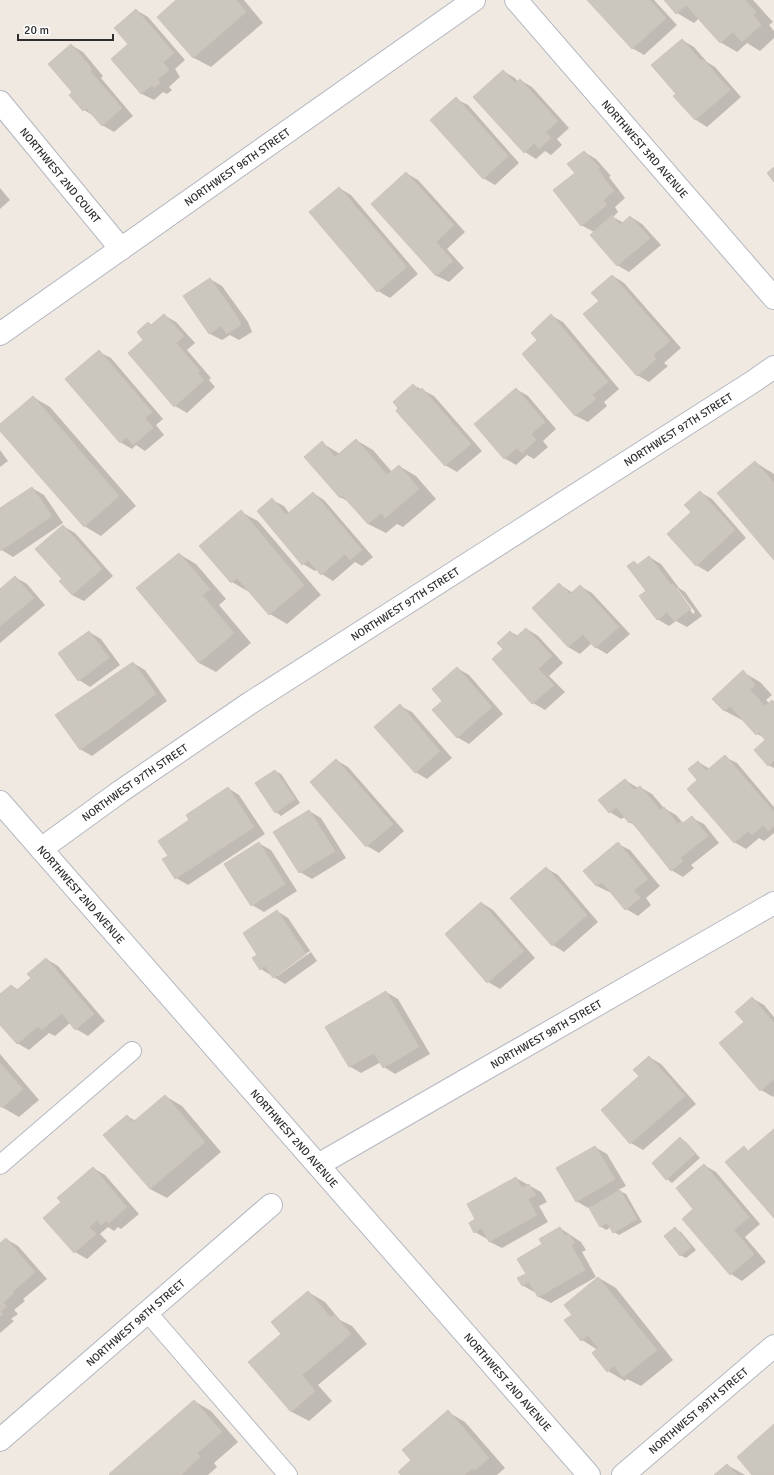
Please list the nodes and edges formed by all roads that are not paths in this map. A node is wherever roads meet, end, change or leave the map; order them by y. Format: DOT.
graph roads {
  1 [pos="474,0"];
  2 [pos="516,0"];
  3 [pos="0,102"];
  4 [pos="121,249"];
  5 [pos="774,298"];
  6 [pos="0,334"];
  7 [pos="774,367"];
  8 [pos="0,802"];
  9 [pos="41,849"];
  10 [pos="774,903"];
  11 [pos="132,1051"];
  12 [pos="0,1165"];
  13 [pos="318,1165"];
  14 [pos="271,1205"];
  15 [pos="147,1312"];
  16 [pos="774,1346"];
  17 [pos="0,1440"];
  18 [pos="287,1475"];
  19 [pos="589,1475"];
  20 [pos="623,1475"];
  1 -- 4 [label="street, NORTHWEST 96TH STREET"];
  2 -- 5 [label="street, NORTHWEST 3RD AVENUE"];
  3 -- 4 [label="street, NORTHWEST 2ND COURT"];
  4 -- 6 [label="street, NORTHWEST 96TH STREET"];
  7 -- 9 [label="street, NORTHWEST 97TH STREET"];
  8 -- 9 [label="street, NORTHWEST 2ND AVENUE"];
  9 -- 13 [label="street, NORTHWEST 2ND AVENUE"];
  10 -- 13 [label="street, NORTHWEST 98TH STREET"];
  11 -- 12 [label="lane"];
  13 -- 19 [label="street, NORTHWEST 2ND AVENUE"];
  14 -- 15 [label="street, NORTHWEST 98TH STREET"];
  15 -- 17 [label="street, NORTHWEST 98TH STREET"];
  15 -- 18 [label="lane"];
  16 -- 20 [label="street, NORTHWEST 99TH STREET"];
}
